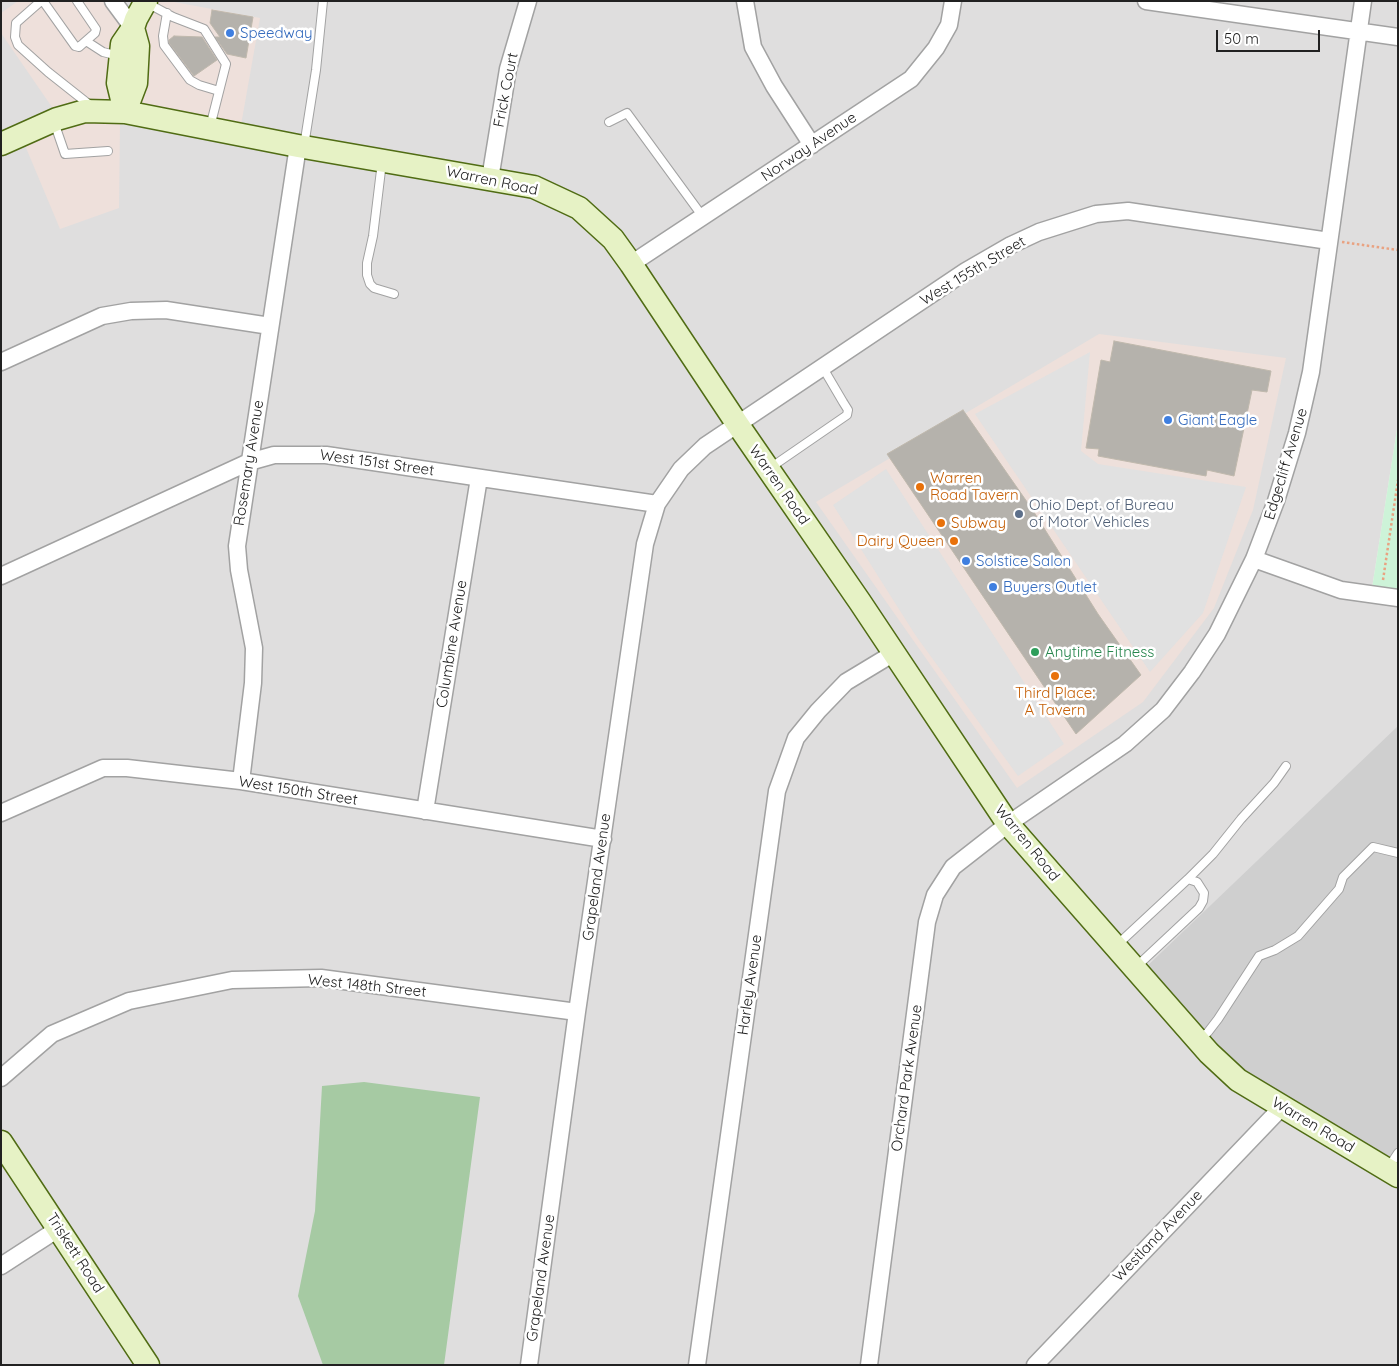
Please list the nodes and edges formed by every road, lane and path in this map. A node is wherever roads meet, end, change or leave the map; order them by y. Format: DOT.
graph roads {
  1 [pos="42,1"];
  2 [pos="77,1"];
  3 [pos="113,1"];
  4 [pos="322,1"];
  5 [pos="528,1"];
  6 [pos="744,1"];
  7 [pos="953,1"];
  8 [pos="1146,1"];
  9 [pos="1363,1"];
  10 [pos="146,2"];
  11 [pos="167,14"];
  12 [pos="133,28"];
  13 [pos="1358,32"];
  14 [pos="1398,37"];
  15 [pos="86,40"];
  16 [pos="121,57"];
  17 [pos="219,91"];
  18 [pos="97,110"];
  19 [pos="125,112"];
  20 [pos="54,120"];
  21 [pos="608,122"];
  22 [pos="210,128"];
  23 [pos="1,144"];
  24 [pos="812,145"];
  25 [pos="301,147"];
  26 [pos="108,151"];
  27 [pos="382,160"];
  28 [pos="490,179"];
  29 [pos="703,217"];
  30 [pos="1335,241"];
  31 [pos="1398,250"];
  32 [pos="631,264"];
  33 [pos="394,294"];
  34 [pos="270,326"];
  35 [pos="1,362"];
  36 [pos="823,368"];
  37 [pos="738,425"];
  38 [pos="250,462"];
  39 [pos="768,469"];
  40 [pos="479,478"];
  41 [pos="1398,480"];
  42 [pos="657,504"];
  43 [pos="1254,559"];
  44 [pos="1,576"];
  45 [pos="1382,582"];
  46 [pos="1398,598"];
  47 [pos="894,653"];
  48 [pos="1286,766"];
  49 [pos="241,781"];
  50 [pos="425,811"];
  51 [pos="1,813"];
  52 [pos="1008,824"];
  53 [pos="603,839"];
  54 [pos="1398,852"];
  55 [pos="1188,879"];
  56 [pos="1116,946"];
  57 [pos="1134,968"];
  58 [pos="577,1012"];
  59 [pos="1198,1041"];
  60 [pos="1,1078"];
  61 [pos="1282,1107"];
  62 [pos="1,1142"];
  63 [pos="1394,1166"];
  64 [pos="58,1229"];
  65 [pos="1,1266"];
  66 [pos="148,1365"];
  67 [pos="529,1365"];
  68 [pos="697,1365"];
  69 [pos="869,1365"];
  70 [pos="1035,1365"];
  1 -- 15 [label="lane"];
  1 -- 18 [label="lane"];
  2 -- 15 [label="lane"];
  3 -- 12 [label="street"];
  4 -- 25 [label="lane"];
  5 -- 28 [label="street, Frick Court"];
  6 -- 24 [label="street"];
  7 -- 24 [label="street, Norway Avenue"];
  8 -- 13 [label="street"];
  9 -- 13 [label="street, Edgecliff Avenue"];
  10 -- 11 [label="lane"];
  10 -- 12 [label="main road"];
  11 -- 17 [label="lane"];
  11 -- 17 [label="lane"];
  12 -- 16 [label="main road"];
  12 -- 19 [label="main road"];
  13 -- 14 [label="street"];
  13 -- 30 [label="street, Edgecliff Avenue"];
  15 -- 16 [label="lane"];
  16 -- 19 [label="main road"];
  17 -- 22 [label="lane"];
  18 -- 19 [label="main road, Warren Road"];
  18 -- 20 [label="main road, Warren Road"];
  19 -- 22 [label="main road, Warren Road"];
  20 -- 23 [label="main road, Warren Road"];
  20 -- 26 [label="lane"];
  21 -- 29 [label="lane"];
  22 -- 25 [label="main road, Warren Road"];
  24 -- 29 [label="street, Norway Avenue"];
  25 -- 27 [label="main road, Warren Road"];
  25 -- 34 [label="street, Rosemary Avenue"];
  27 -- 28 [label="main road, Warren Road"];
  27 -- 33 [label="lane"];
  28 -- 32 [label="main road, Warren Road"];
  29 -- 32 [label="street, Norway Avenue"];
  30 -- 31 [label="path"];
  30 -- 36 [label="street, West 155th Street"];
  30 -- 43 [label="street, Edgecliff Avenue"];
  32 -- 37 [label="main road, Warren Road"];
  34 -- 35 [label="street"];
  34 -- 38 [label="street, Rosemary Avenue"];
  36 -- 37 [label="street, West 155th Street"];
  36 -- 39 [label="lane"];
  37 -- 39 [label="main road, Warren Road"];
  37 -- 42 [label="street, Grapeland Avenue"];
  38 -- 40 [label="street, West 151st Street"];
  38 -- 44 [label="street, West 151st Street"];
  38 -- 49 [label="street, Rosemary Avenue"];
  39 -- 47 [label="main road, Warren Road"];
  40 -- 42 [label="street, West 151st Street"];
  40 -- 50 [label="street, Columbine Avenue"];
  41 -- 45 [label="path"];
  42 -- 53 [label="street, Grapeland Avenue"];
  43 -- 46 [label="street"];
  43 -- 52 [label="street, Edgecliff Avenue"];
  47 -- 52 [label="main road, Warren Road"];
  47 -- 68 [label="street, Harley Avenue"];
  48 -- 55 [label="lane"];
  49 -- 50 [label="street, West 150th Street"];
  49 -- 51 [label="street, West 150th Street"];
  50 -- 53 [label="street, West 150th Street"];
  52 -- 56 [label="main road, Warren Road"];
  52 -- 69 [label="street, Orchard Park Avenue"];
  53 -- 58 [label="street, Grapeland Avenue"];
  54 -- 59 [label="lane"];
  55 -- 56 [label="lane"];
  55 -- 57 [label="lane"];
  56 -- 57 [label="main road, Warren Road"];
  57 -- 59 [label="main road, Warren Road"];
  58 -- 60 [label="street, West 148th Street"];
  58 -- 67 [label="street, Grapeland Avenue"];
  59 -- 61 [label="main road, Warren Road"];
  61 -- 63 [label="main road, Warren Road"];
  61 -- 70 [label="street, Westland Avenue"];
  62 -- 64 [label="main road, Triskett Road"];
  64 -- 65 [label="street"];
  64 -- 66 [label="main road, Triskett Road"];
}
